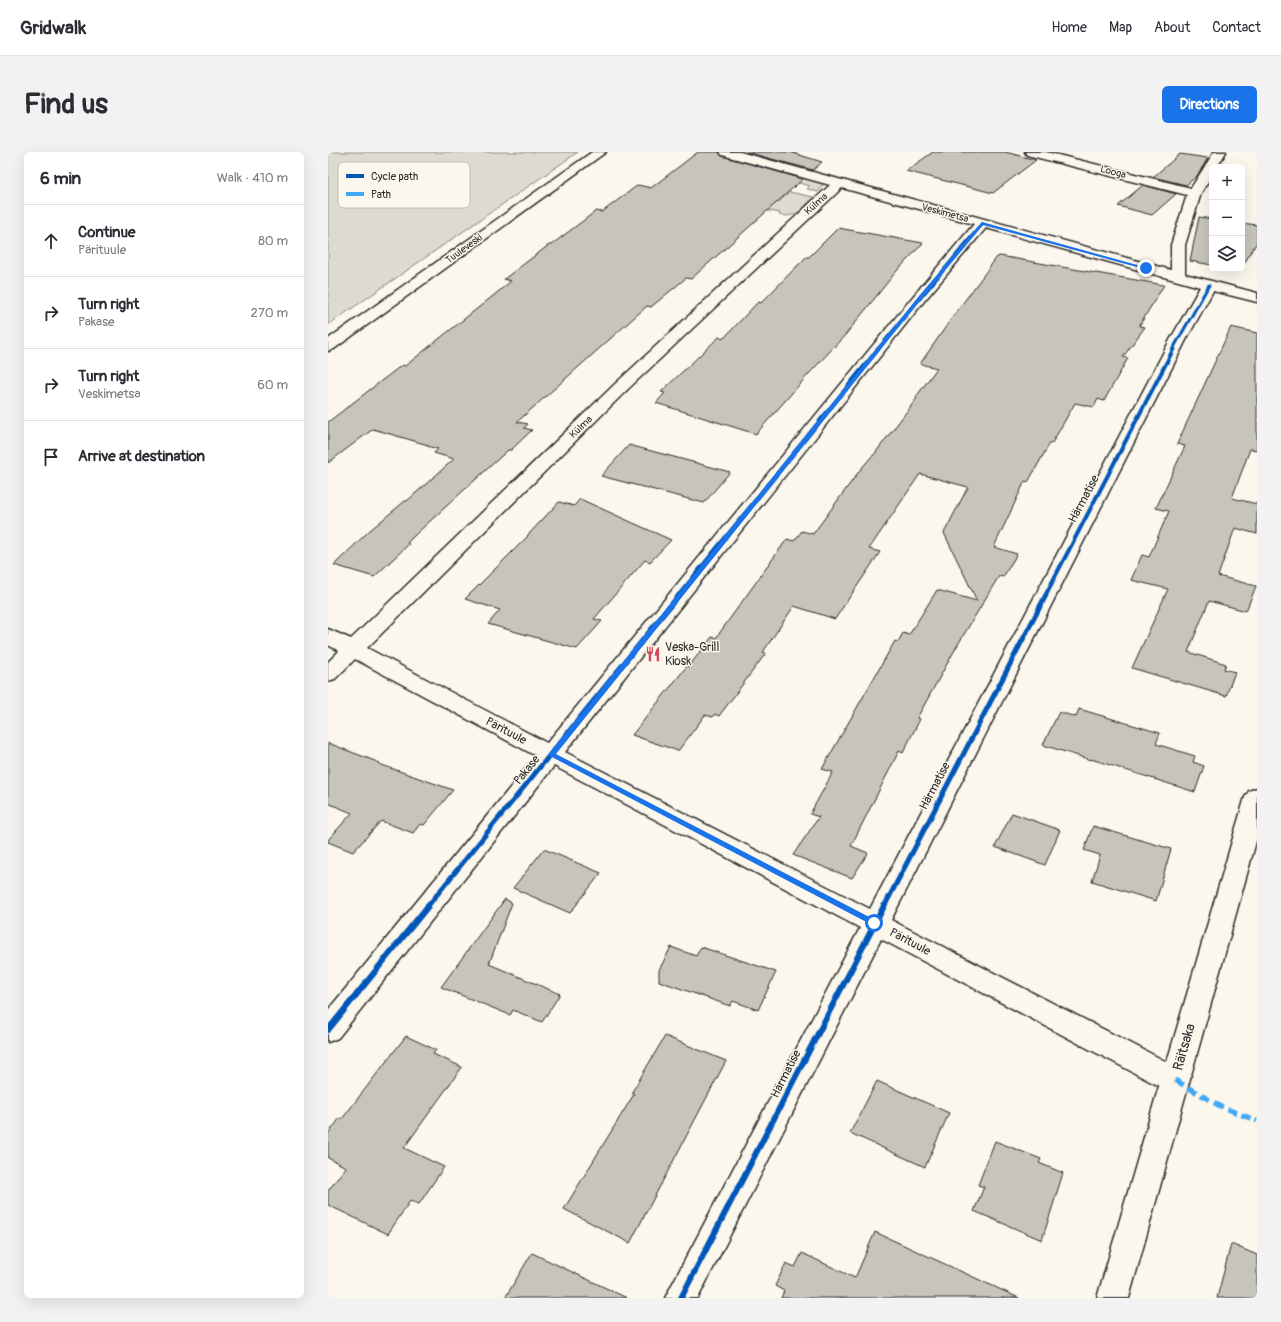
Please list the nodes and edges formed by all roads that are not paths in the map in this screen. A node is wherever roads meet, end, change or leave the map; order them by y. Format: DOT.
graph roads {
  1 [pos="600,152"];
  2 [pos="726,152"];
  3 [pos="1031,152"];
  4 [pos="1220,152"];
  5 [pos="838,184"];
  6 [pos="1194,193"];
  7 [pos="982,224"];
  8 [pos="1178,277"];
  9 [pos="1209,285"];
  10 [pos="1257,298"];
  11 [pos="328,346"];
  12 [pos="328,636"];
  13 [pos="354,649"];
  14 [pos="328,674"];
  15 [pos="552,755"];
  16 [pos="1257,797"];
  17 [pos="874,923"];
  18 [pos="328,1030"];
  19 [pos="1174,1080"];
  20 [pos="681,1298"];
  21 [pos="1113,1298"];
  1 -- 11 [label="street, Tuuleveski"];
  2 -- 5 [label="street, Veskimetsa"];
  3 -- 6 [label="street, Looga"];
  4 -- 6 [label="street"];
  5 -- 7 [label="street, Veskimetsa"];
  5 -- 13 [label="street, Külma"];
  6 -- 8 [label="street"];
  7 -- 8 [label="street, Veskimetsa"];
  7 -- 15 [label="street, Pakase"];
  8 -- 9 [label="street, Veskimetsa"];
  9 -- 10 [label="street, Veskimetsa"];
  9 -- 17 [label="street, Härmatise"];
  12 -- 13 [label="street, Pärituule"];
  13 -- 14 [label="street, Külma"];
  13 -- 15 [label="street, Pärituule"];
  15 -- 17 [label="street, Pärituule"];
  15 -- 18 [label="street, Pakase"];
  16 -- 19 [label="street, Räitsaka"];
  17 -- 19 [label="street, Pärituule"];
  17 -- 20 [label="street, Härmatise"];
  19 -- 21 [label="street, Räitsaka"];
}
